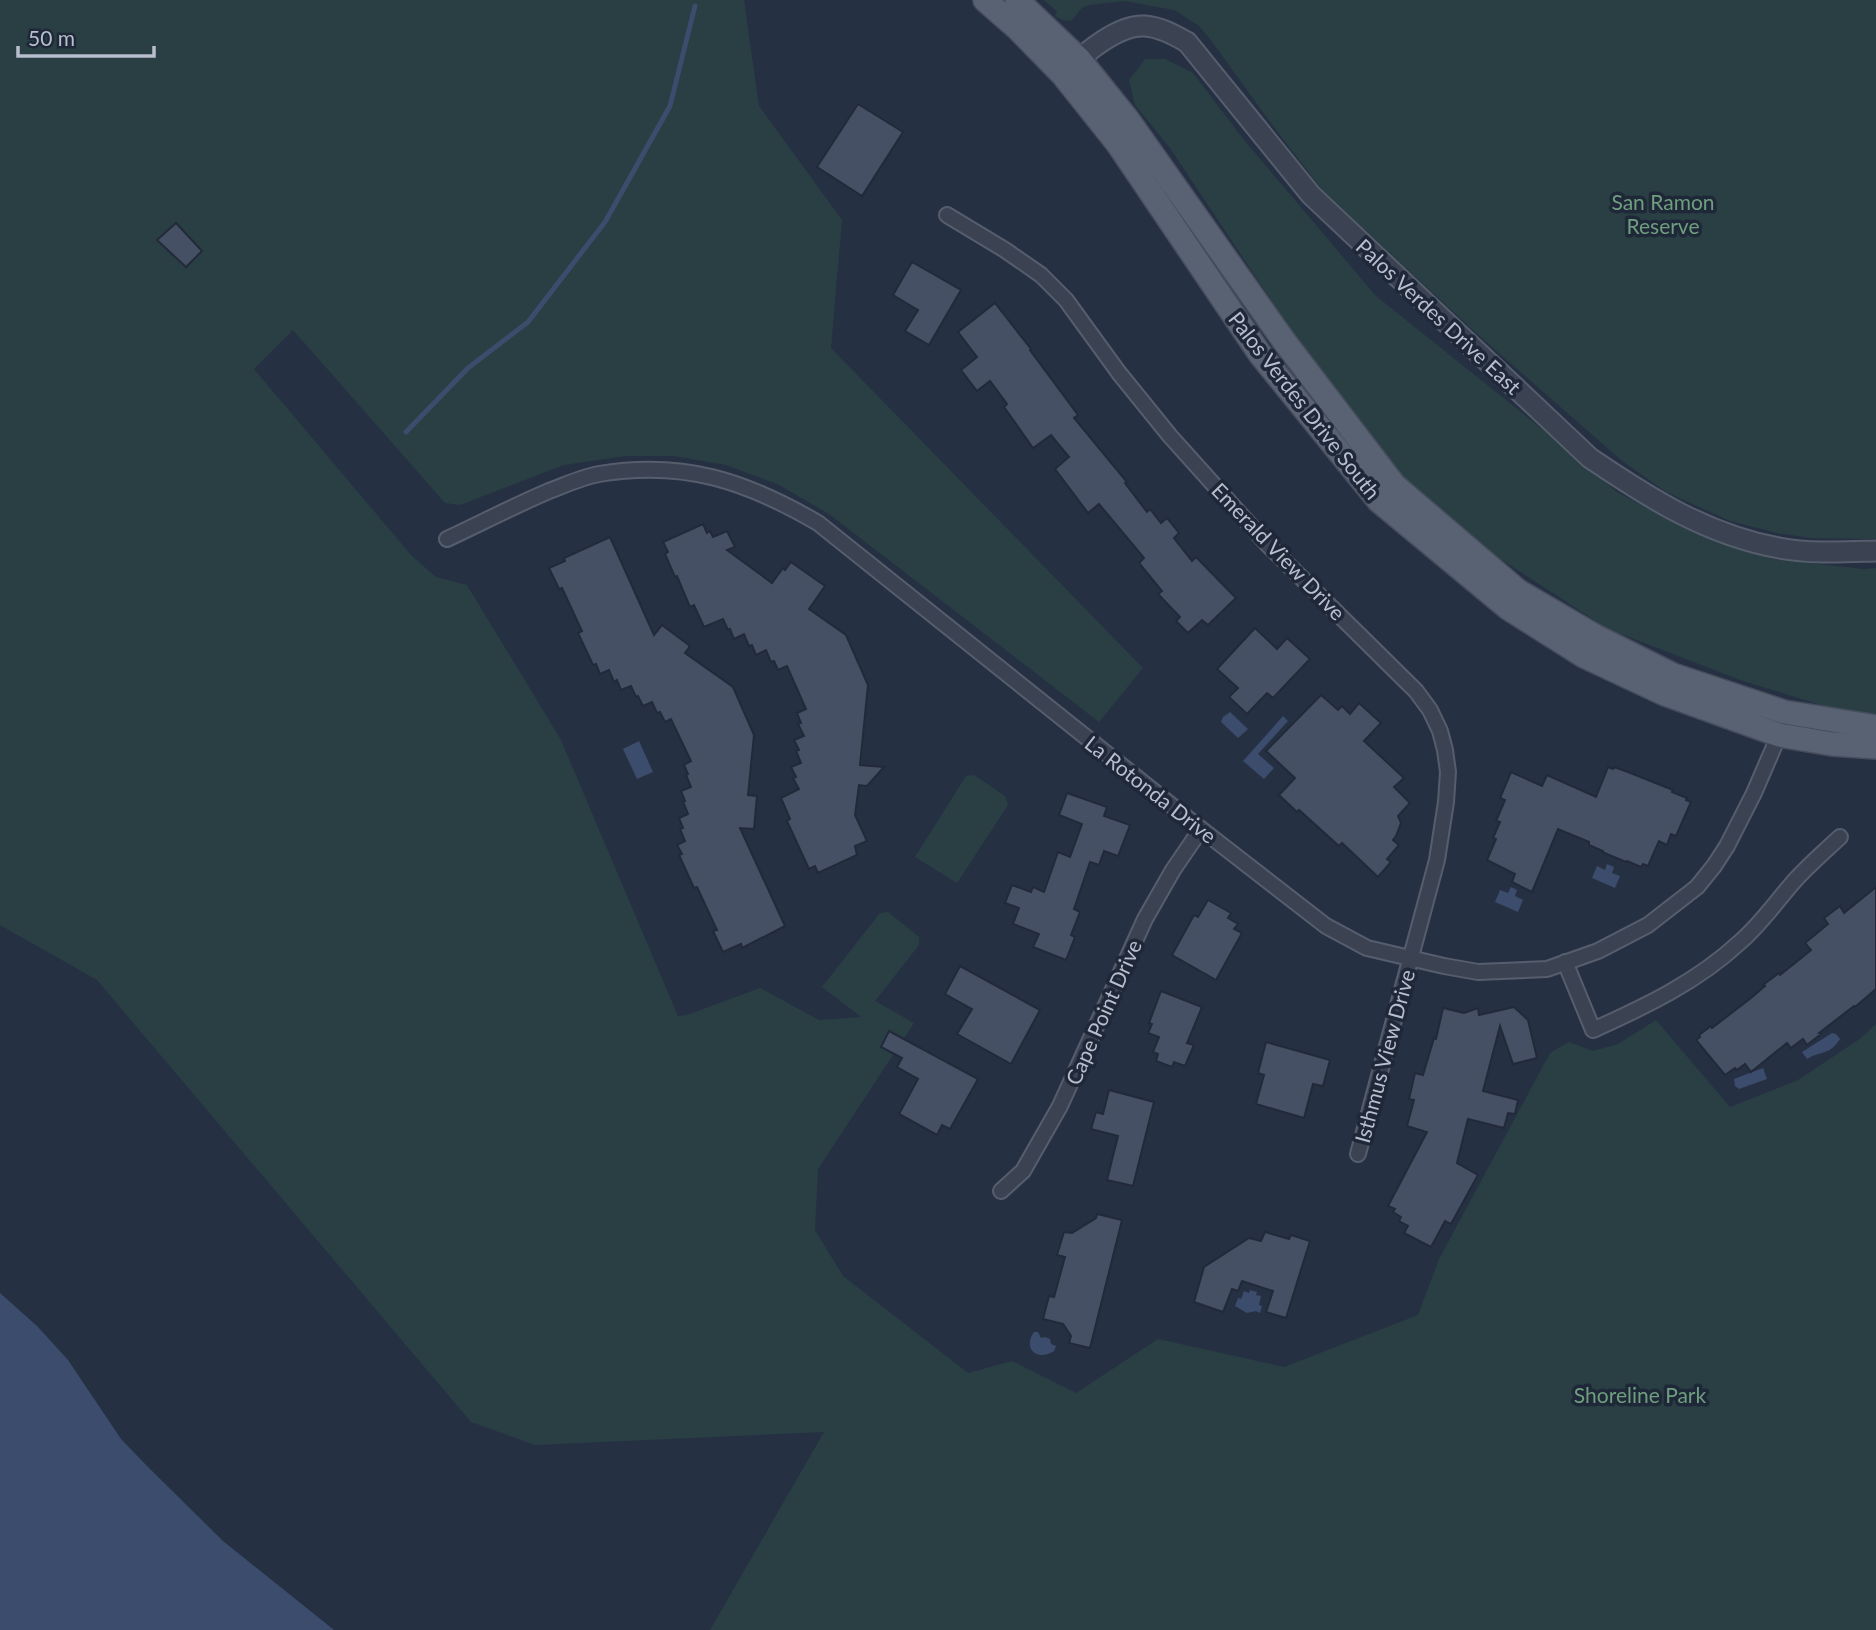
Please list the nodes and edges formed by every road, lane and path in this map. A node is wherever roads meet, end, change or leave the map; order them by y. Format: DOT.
graph roads {
  1 [pos="985,0"];
  2 [pos="1017,0"];
  3 [pos="1071,67"];
  4 [pos="947,215"];
  5 [pos="447,539"];
  6 [pos="1876,551"];
  7 [pos="1784,712"];
  8 [pos="1876,727"];
  9 [pos="1779,735"];
  10 [pos="1876,747"];
  11 [pos="1201,829"];
  12 [pos="1840,837"];
  13 [pos="1410,959"];
  14 [pos="1565,962"];
  15 [pos="1358,1154"];
  16 [pos="1002,1191"];
  1 -- 3 [label="main road, Palos Verdes Drive South"];
  2 -- 3 [label="main road, Palos Verdes Drive South"];
  3 -- 6 [label="street, Palos Verdes Drive East"];
  3 -- 7 [label="main road, Palos Verdes Drive South"];
  3 -- 9 [label="main road, Palos Verdes Drive South"];
  4 -- 13 [label="street, Emerald View Drive"];
  5 -- 11 [label="street, La Rotonda Drive"];
  7 -- 8 [label="main road, Palos Verdes Drive South"];
  7 -- 9 [label="street, La Rotonda Drive"];
  9 -- 10 [label="main road, Palos Verdes Drive South"];
  9 -- 14 [label="street, La Rotonda Drive"];
  11 -- 13 [label="street, La Rotonda Drive"];
  11 -- 16 [label="street, Cape Point Drive"];
  12 -- 14 [label="street"];
  13 -- 14 [label="street, La Rotonda Drive"];
  13 -- 15 [label="street, Isthmus View Drive"];
}
